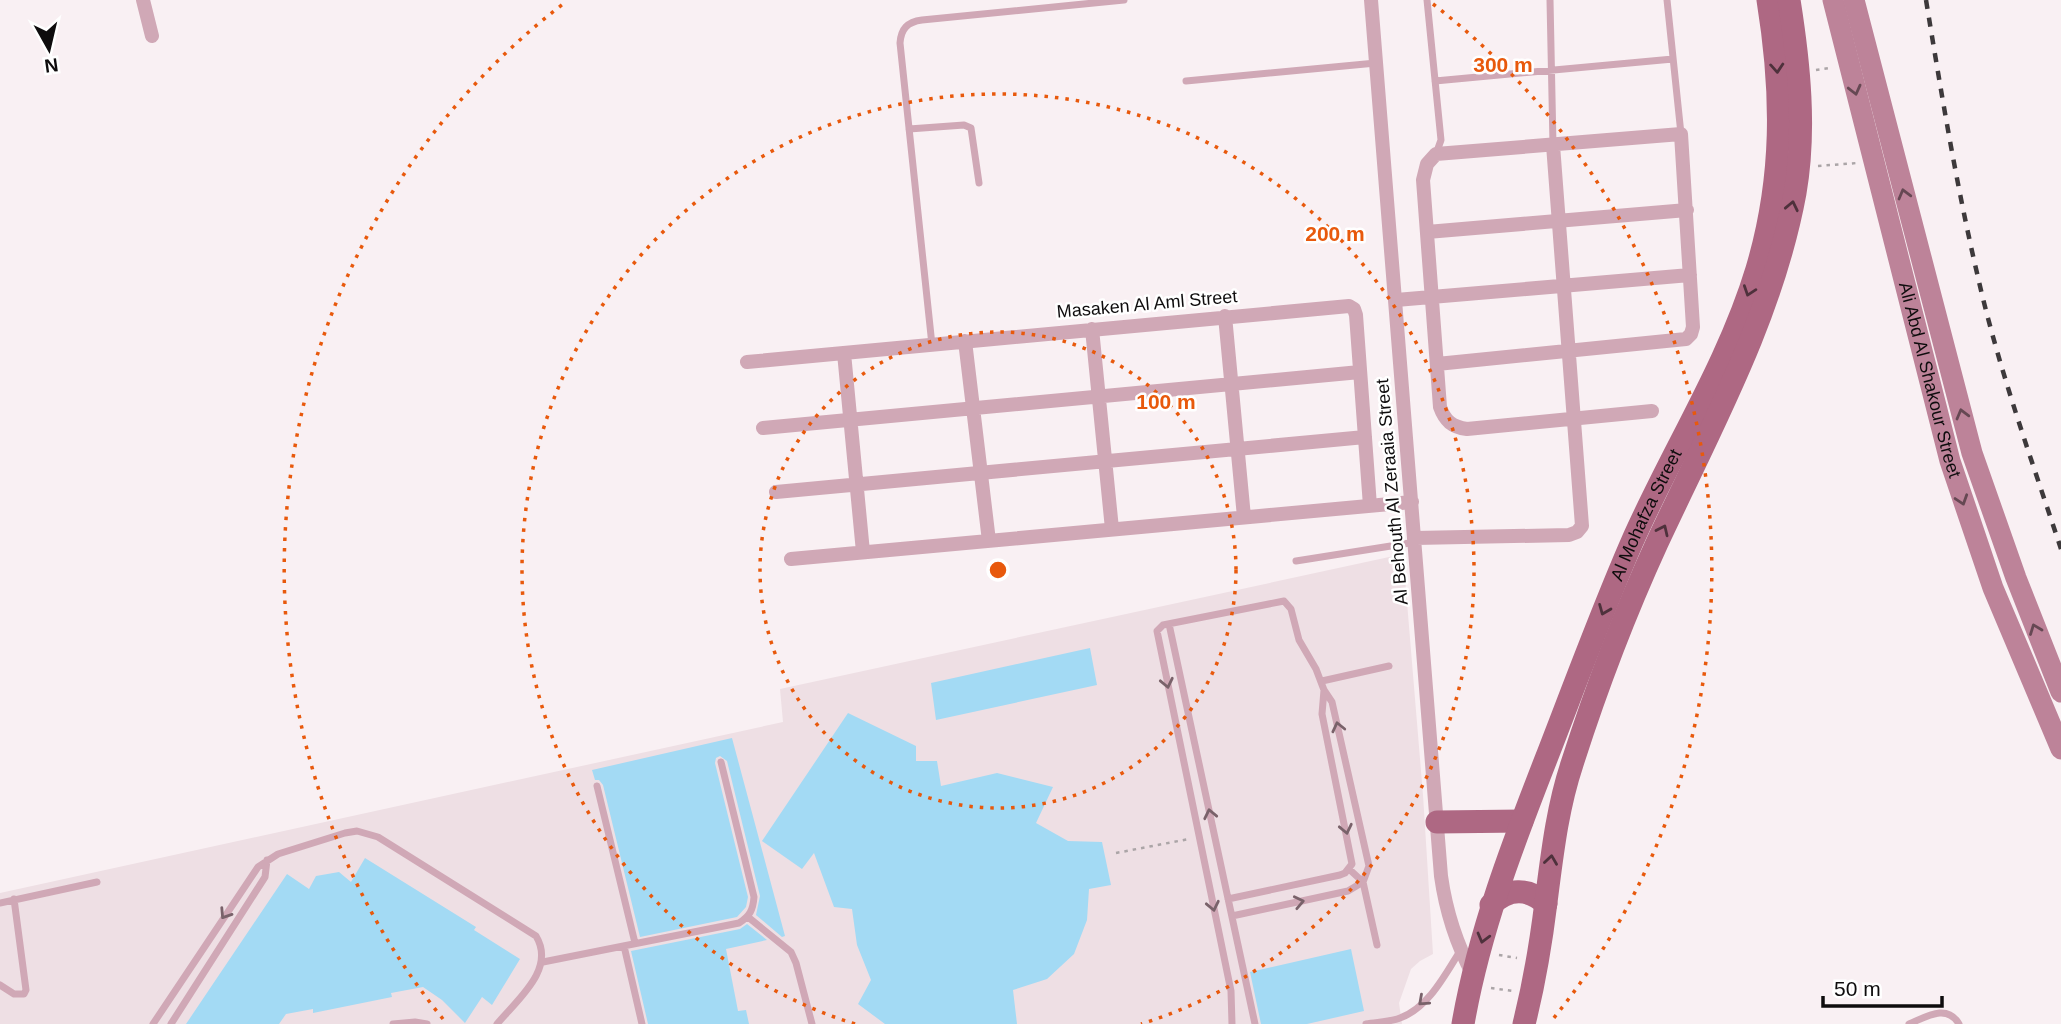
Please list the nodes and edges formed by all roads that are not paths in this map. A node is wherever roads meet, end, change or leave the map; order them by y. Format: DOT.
graph roads {
  1 [pos="144,0"];
  2 [pos="1124,0"];
  3 [pos="1371,0"];
  4 [pos="1427,0"];
  5 [pos="1550,0"];
  6 [pos="1667,0"];
  7 [pos="1768,0"];
  8 [pos="1789,0"];
  9 [pos="1833,0"];
  10 [pos="1854,0"];
  11 [pos="152,36"];
  12 [pos="1673,59"];
  13 [pos="1376,63"];
  14 [pos="1552,70"];
  15 [pos="1186,81"];
  16 [pos="1435,81"];
  17 [pos="909,129"];
  18 [pos="1681,134"];
  19 [pos="1553,145"];
  20 [pos="1436,154"];
  21 [pos="979,183"];
  22 [pos="1687,210"];
  23 [pos="1560,221"];
  24 [pos="1427,232"];
  25 [pos="1690,275"];
  26 [pos="1564,286"];
  27 [pos="1432,297"];
  28 [pos="1396,300"];
  29 [pos="1225,316"];
  30 [pos="1092,329"];
  31 [pos="965,341"];
  32 [pos="932,345"];
  33 [pos="1569,351"];
  34 [pos="844,353"];
  35 [pos="747,362"];
  36 [pos="1437,364"];
  37 [pos="1360,372"];
  38 [pos="1231,384"];
  39 [pos="1099,396"];
  40 [pos="973,408"];
  41 [pos="1652,411"];
  42 [pos="850,419"];
  43 [pos="1576,419"];
  44 [pos="763,428"];
  45 [pos="1365,436"];
  46 [pos="1238,448"];
  47 [pos="1105,461"];
  48 [pos="981,472"];
  49 [pos="856,484"];
  50 [pos="776,492"];
  51 [pos="1412,502"];
  52 [pos="1370,506"];
  53 [pos="1244,517"];
  54 [pos="1112,529"];
  55 [pos="1416,540"];
  56 [pos="989,541"];
  57 [pos="863,552"];
  58 [pos="791,559"];
  59 [pos="1296,561"];
  60 [pos="1169,624"];
  61 [pos="1389,666"];
  62 [pos="1322,681"];
  63 [pos="1324,690"];
  64 [pos="2061,692"];
  65 [pos="2061,749"];
  66 [pos="721,762"];
  67 [pos="597,786"];
  68 [pos="1522,821"];
  69 [pos="1437,822"];
  70 [pos="267,860"];
  71 [pos="1349,869"];
  72 [pos="97,882"];
  73 [pos="1363,882"];
  74 [pos="1228,899"];
  75 [pos="15,900"];
  76 [pos="0,903"];
  77 [pos="1546,904"];
  78 [pos="1492,905"];
  79 [pos="1232,916"];
  80 [pos="748,917"];
  81 [pos="635,943"];
  82 [pos="1377,945"];
  83 [pos="624,946"];
  84 [pos="1470,951"];
  85 [pos="543,962"];
  86 [pos="0,985"];
  87 [pos="153,1024"];
  88 [pos="171,1024"];
  89 [pos="393,1024"];
  90 [pos="427,1024"];
  91 [pos="497,1024"];
  92 [pos="642,1024"];
  93 [pos="812,1024"];
  94 [pos="1232,1024"];
  95 [pos="1255,1024"];
  96 [pos="1366,1024"];
  97 [pos="1463,1024"];
  98 [pos="1524,1024"];
  99 [pos="1909,1024"];
  100 [pos="1959,1024"];
  1 -- 11 [label="street"];
  2 -- 17 [label="lane"];
  3 -- 13 [label="street, Al Behouth Al Zeraaia Street"];
  4 -- 16 [label="lane"];
  5 -- 14 [label="lane"];
  6 -- 12 [label="lane"];
  7 -- 68 [label="main road, Al Mohafza Street, one-way"];
  77 -- 8 [label="main road, Al Mohafza Street, one-way"];
  9 -- 65 [label="main road, Ali Abd Al Shakour Street, one-way"];
  64 -- 10 [label="main road, Ali Abd Al Shakour Street, one-way"];
  12 -- 14 [label="lane"];
  12 -- 18 [label="lane"];
  13 -- 15 [label="lane"];
  13 -- 28 [label="street, Al Behouth Al Zeraaia Street"];
  14 -- 16 [label="lane"];
  14 -- 19 [label="lane"];
  16 -- 20 [label="lane"];
  17 -- 21 [label="lane"];
  17 -- 32 [label="lane"];
  18 -- 19 [label="street"];
  18 -- 22 [label="street"];
  19 -- 20 [label="street"];
  19 -- 23 [label="street"];
  20 -- 24 [label="street"];
  22 -- 23 [label="street"];
  22 -- 25 [label="street"];
  23 -- 24 [label="street"];
  23 -- 26 [label="street"];
  24 -- 27 [label="street"];
  25 -- 26 [label="street"];
  25 -- 33 [label="street"];
  26 -- 27 [label="street"];
  26 -- 33 [label="street"];
  27 -- 28 [label="street"];
  27 -- 36 [label="street"];
  28 -- 51 [label="street, Al Behouth Al Zeraaia Street"];
  29 -- 30 [label="street, Masaken Al Aml Street"];
  29 -- 37 [label="street, Masaken Al Aml Street"];
  29 -- 38 [label="street"];
  30 -- 31 [label="street, Masaken Al Aml Street"];
  30 -- 39 [label="street"];
  31 -- 32 [label="street, Masaken Al Aml Street"];
  31 -- 40 [label="street"];
  32 -- 34 [label="street, Masaken Al Aml Street"];
  33 -- 36 [label="street"];
  33 -- 43 [label="street"];
  34 -- 35 [label="street, Masaken Al Aml Street"];
  34 -- 42 [label="street"];
  36 -- 43 [label="street"];
  37 -- 38 [label="street"];
  37 -- 45 [label="street, Masaken Al Aml Street"];
  38 -- 39 [label="street"];
  38 -- 46 [label="street"];
  39 -- 40 [label="street"];
  39 -- 47 [label="street"];
  40 -- 42 [label="street"];
  40 -- 48 [label="street"];
  41 -- 43 [label="street"];
  42 -- 44 [label="street"];
  42 -- 49 [label="street"];
  43 -- 55 [label="street"];
  45 -- 46 [label="street"];
  45 -- 52 [label="street, Masaken Al Aml Street"];
  46 -- 47 [label="street"];
  46 -- 53 [label="street"];
  47 -- 48 [label="street"];
  47 -- 54 [label="street"];
  48 -- 49 [label="street"];
  48 -- 56 [label="street"];
  49 -- 50 [label="street"];
  49 -- 57 [label="street"];
  51 -- 52 [label="street"];
  51 -- 55 [label="street, Al Behouth Al Zeraaia Street"];
  52 -- 53 [label="street"];
  53 -- 54 [label="street"];
  54 -- 56 [label="street"];
  55 -- 59 [label="lane"];
  55 -- 69 [label="street, Al Behouth Al Zeraaia Street"];
  56 -- 57 [label="street"];
  57 -- 58 [label="street"];
  60 -- 62 [label="lane"];
  74 -- 60 [label="lane, one-way"];
  60 -- 94 [label="lane, one-way"];
  61 -- 62 [label="lane"];
  62 -- 63 [label="lane"];
  63 -- 71 [label="lane, one-way"];
  73 -- 63 [label="lane, one-way"];
  66 -- 80 [label="lane"];
  67 -- 81 [label="lane"];
  68 -- 69 [label="main road"];
  68 -- 78 [label="main road, Al Mohafza Street"];
  69 -- 84 [label="street, Al Behouth Al Zeraaia Street"];
  70 -- 85 [label="lane"];
  70 -- 87 [label="lane, one-way"];
  70 -- 88 [label="lane"];
  71 -- 73 [label="lane"];
  71 -- 74 [label="lane"];
  72 -- 75 [label="lane"];
  79 -- 73 [label="lane, one-way"];
  73 -- 82 [label="lane"];
  74 -- 79 [label="lane"];
  75 -- 76 [label="lane"];
  75 -- 86 [label="lane"];
  77 -- 78 [label="main road"];
  77 -- 98 [label="main road, Al Mohafza Street"];
  78 -- 84 [label="main road, Al Mohafza Street, one-way"];
  79 -- 95 [label="lane"];
  80 -- 81 [label="lane"];
  80 -- 93 [label="lane"];
  81 -- 83 [label="lane"];
  83 -- 85 [label="lane"];
  83 -- 92 [label="lane"];
  84 -- 96 [label="lane, one-way"];
  84 -- 97 [label="main road, Al Mohafza Street"];
  85 -- 91 [label="lane"];
  89 -- 90 [label="lane"];
  99 -- 100 [label="lane"];
}
